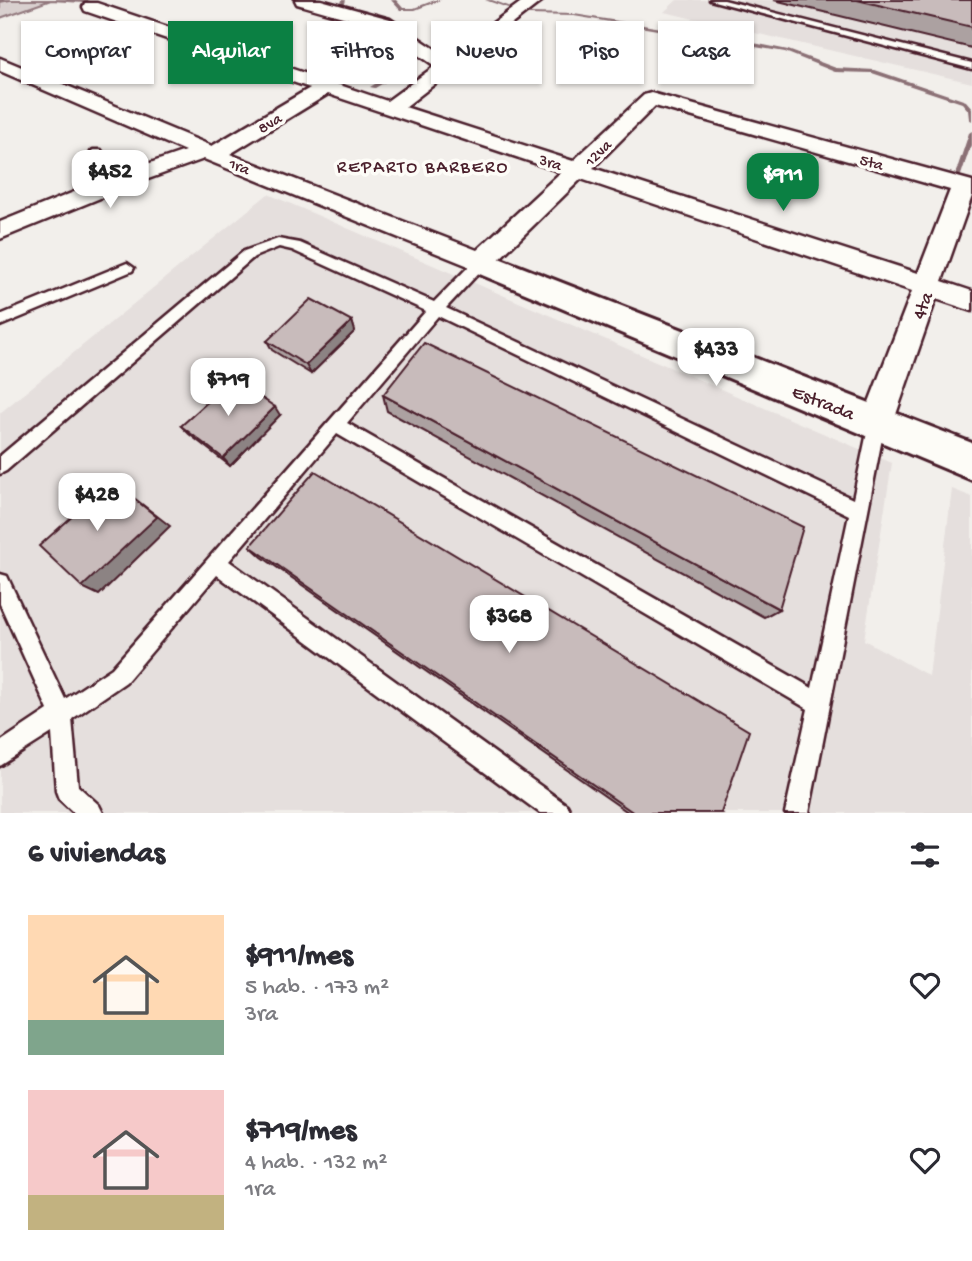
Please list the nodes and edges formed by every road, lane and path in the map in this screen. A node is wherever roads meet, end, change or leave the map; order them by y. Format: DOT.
graph roads {
  1 [pos="303,0"];
  2 [pos="714,0"];
  3 [pos="99,4"];
  4 [pos="523,9"];
  5 [pos="507,21"];
  6 [pos="431,55"];
  7 [pos="0,64"];
  8 [pos="972,66"];
  9 [pos="431,78"];
  10 [pos="324,89"];
  11 [pos="651,99"];
  12 [pos="389,109"];
  13 [pos="97,152"];
  14 [pos="210,153"];
  15 [pos="579,169"];
  16 [pos="116,184"];
  17 [pos="968,188"];
  18 [pos="0,231"];
  19 [pos="481,262"];
  20 [pos="127,268"];
  21 [pos="929,286"];
  22 [pos="972,301"];
  23 [pos="436,309"];
  24 [pos="0,321"];
  25 [pos="877,423"];
  26 [pos="335,425"];
  27 [pos="972,462"];
  28 [pos="0,466"];
  29 [pos="859,511"];
  30 [pos="216,563"];
  31 [pos="0,583"];
  32 [pos="818,703"];
  33 [pos="61,713"];
  34 [pos="0,755"];
  35 [pos="91,813"];
  36 [pos="559,813"];
  37 [pos="797,813"];
  1 -- 6 [label="street"];
  2 -- 8 [label="lane"];
  3 -- 10 [label="street, 3ra"];
  4 -- 5 [label="street"];
  7 -- 14 [label="street, 1ra"];
  9 -- 12 [label="street"];
  10 -- 12 [label="street, 3ra"];
  10 -- 14 [label="street, 8va"];
  11 -- 15 [label="street, 12va"];
  11 -- 17 [label="street, 5ta"];
  12 -- 15 [label="street, 3ra"];
  13 -- 16 [label="lane"];
  14 -- 16 [label="street, 8va"];
  14 -- 19 [label="street, 1ra"];
  15 -- 19 [label="street, 12va"];
  15 -- 21 [label="street, 3ra"];
  16 -- 18 [label="street, 8va"];
  17 -- 21 [label="street, 4ta"];
  19 -- 23 [label="lane"];
  19 -- 25 [label="street, Estrada"];
  20 -- 24 [label="lane"];
  21 -- 22 [label="street, 3ra"];
  21 -- 25 [label="street, 4ta"];
  23 -- 26 [label="lane"];
  23 -- 28 [label="lane"];
  23 -- 29 [label="lane"];
  25 -- 27 [label="street, Estrada"];
  25 -- 29 [label="lane"];
  26 -- 30 [label="lane"];
  26 -- 32 [label="lane"];
  29 -- 32 [label="lane"];
  30 -- 33 [label="lane"];
  30 -- 36 [label="lane"];
  31 -- 33 [label="lane"];
  32 -- 37 [label="lane"];
  33 -- 34 [label="lane"];
  33 -- 35 [label="lane"];
}
